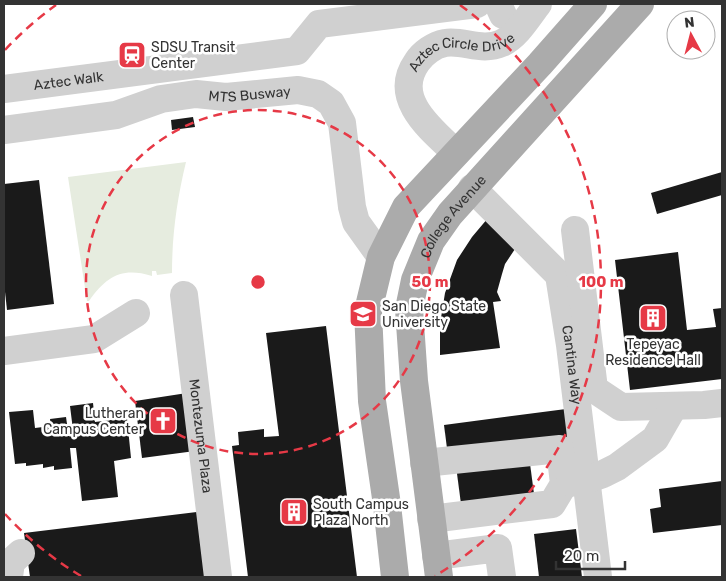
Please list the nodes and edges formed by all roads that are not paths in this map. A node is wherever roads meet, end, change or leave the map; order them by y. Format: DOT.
graph roads {
  1 [pos="477,4"];
  2 [pos="538,4"];
  3 [pos="593,4"];
  4 [pos="640,4"];
  5 [pos="4,89"];
  6 [pos="4,130"];
  7 [pos="456,153"];
  8 [pos="472,188"];
  9 [pos="575,230"];
  10 [pos="380,257"];
  11 [pos="184,295"];
  12 [pos="136,313"];
  13 [pos="4,351"];
  14 [pos="722,403"];
  15 [pos="674,406"];
  16 [pos="424,464"];
  17 [pos="575,482"];
  18 [pos="431,519"];
  19 [pos="21,553"];
  20 [pos="437,567"];
  21 [pos="10,577"];
  22 [pos="218,577"];
  23 [pos="395,577"];
  24 [pos="502,577"];
  25 [pos="598,577"];
  1 -- 5 [label="street, Aztec Walk"];
  2 -- 7 [label="street, Aztec Circle Drive"];
  3 -- 7 [label="main road"];
  4 -- 8 [label="main road, College Avenue"];
  6 -- 10 [label="street, MTS Busway"];
  7 -- 10 [label="main road"];
  8 -- 16 [label="main road, College Avenue"];
  8 -- 17 [label="street, Cantina Way"];
  9 -- 15 [label="street"];
  10 -- 23 [label="main road"];
  11 -- 22 [label="street, Montezuma Plaza"];
  12 -- 13 [label="street"];
  14 -- 15 [label="street"];
  15 -- 17 [label="street"];
  16 -- 17 [label="street"];
  16 -- 18 [label="main road, College Avenue"];
  17 -- 18 [label="street"];
  17 -- 25 [label="street, Cantina Way"];
  18 -- 20 [label="main road, College Avenue"];
  19 -- 21 [label="street"];
  20 -- 24 [label="street"];
}
